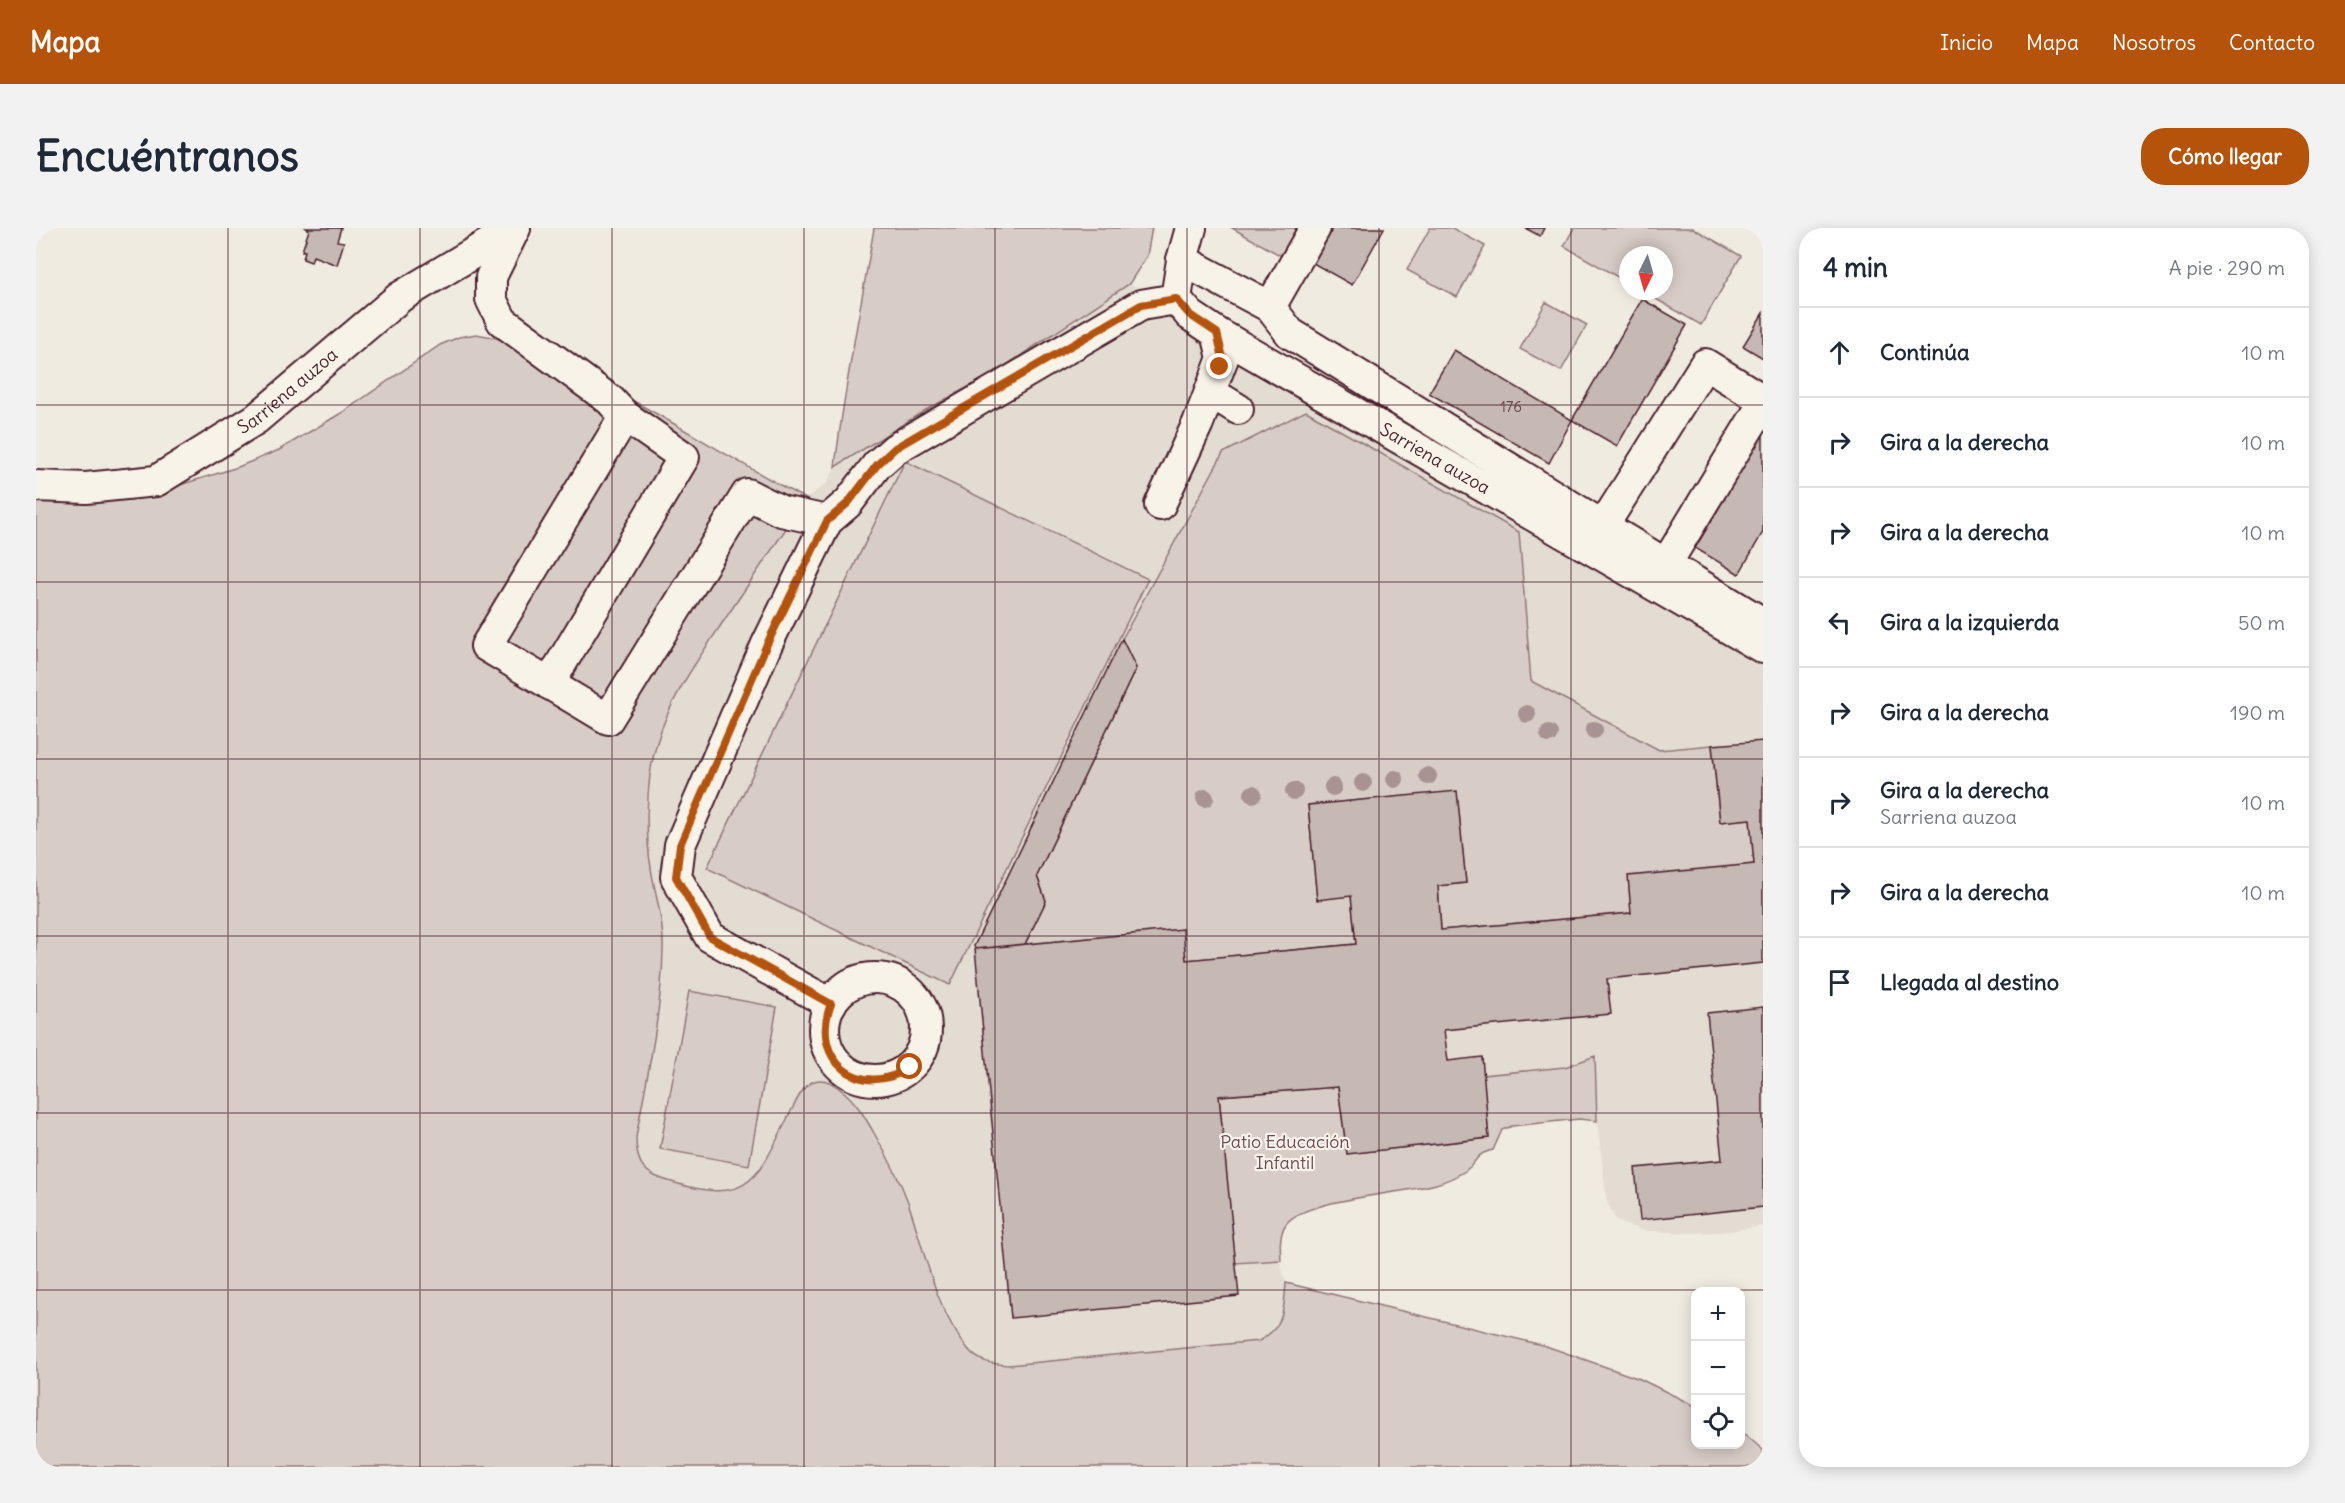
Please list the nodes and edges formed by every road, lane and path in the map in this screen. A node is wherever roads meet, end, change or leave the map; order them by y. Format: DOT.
graph roads {
  1 [pos="515,228"];
  2 [pos="1191,228"];
  3 [pos="1315,228"];
  4 [pos="1182,260"];
  5 [pos="1176,299"];
  6 [pos="1270,307"];
  7 [pos="1217,333"];
  8 [pos="1210,392"];
  9 [pos="1763,402"];
  10 [pos="618,408"];
  11 [pos="1238,409"];
  12 [pos="36,486"];
  13 [pos="1160,505"];
  14 [pos="827,521"];
  15 [pos="1603,526"];
  16 [pos="1666,564"];
  17 [pos="1763,623"];
  18 [pos="1763,648"];
  19 [pos="549,684"];
  20 [pos="831,1004"];
  1 -- 10 [label="street"];
  1 -- 12 [label="street, Sarriena auzoa"];
  2 -- 4 [label="street"];
  3 -- 6 [label="street"];
  4 -- 5 [label="street"];
  4 -- 6 [label="street"];
  5 -- 7 [label="street, Sarriena auzoa"];
  5 -- 14 [label="street"];
  6 -- 15 [label="street"];
  7 -- 8 [label="street"];
  7 -- 18 [label="street, Sarriena auzoa"];
  8 -- 11 [label="street"];
  8 -- 13 [label="street"];
  9 -- 15 [label="street"];
  9 -- 16 [label="street"];
  10 -- 19 [label="street"];
  10 -- 19 [label="street"];
  14 -- 19 [label="street"];
  14 -- 20 [label="street"];
  15 -- 16 [label="street"];
  16 -- 17 [label="street"];
}
